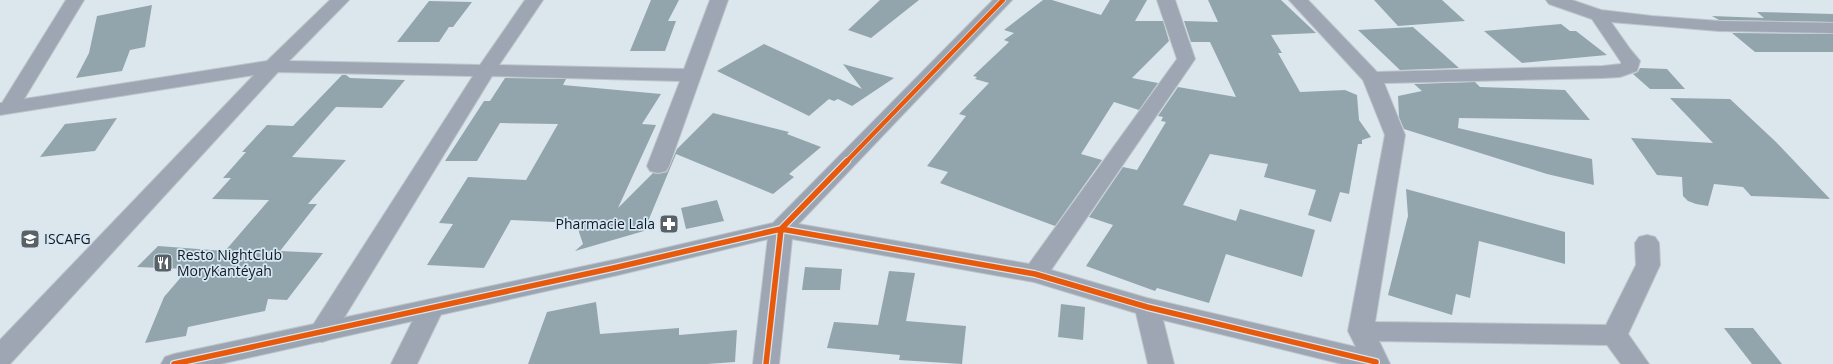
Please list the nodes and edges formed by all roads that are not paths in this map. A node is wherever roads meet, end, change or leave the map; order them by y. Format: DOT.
graph roads {
  1 [pos="75,0"];
  2 [pos="340,0"];
  3 [pos="534,0"];
  4 [pos="719,0"];
  5 [pos="1003,0"];
  6 [pos="1166,0"];
  7 [pos="1298,0"];
  8 [pos="1555,0"];
  9 [pos="1598,15"];
  10 [pos="1833,28"];
  11 [pos="273,66"];
  12 [pos="487,69"];
  13 [pos="691,75"];
  14 [pos="1372,78"];
  15 [pos="4,109"];
  16 [pos="658,166"];
  17 [pos="781,229"];
  18 [pos="1647,243"];
  19 [pos="1035,274"];
  20 [pos="1147,307"];
  21 [pos="431,308"];
  22 [pos="1362,331"];
  23 [pos="322,332"];
  24 [pos="1614,335"];
  25 [pos="0,357"];
  26 [pos="1376,363"];
  27 [pos="174,364"];
  28 [pos="404,364"];
  29 [pos="766,364"];
  30 [pos="1161,364"];
  31 [pos="1636,364"];
  1 -- 15 [label="street"];
  2 -- 11 [label="street"];
  3 -- 12 [label="street"];
  4 -- 13 [label="street"];
  5 -- 17 [label="street"];
  6 -- 19 [label="street"];
  7 -- 14 [label="street"];
  8 -- 9 [label="street"];
  9 -- 10 [label="street"];
  9 -- 14 [label="street"];
  11 -- 12 [label="street"];
  11 -- 15 [label="street"];
  11 -- 25 [label="street"];
  12 -- 13 [label="street"];
  12 -- 23 [label="street"];
  13 -- 16 [label="street"];
  14 -- 22 [label="street"];
  17 -- 19 [label="street"];
  17 -- 21 [label="street"];
  17 -- 29 [label="street"];
  18 -- 24 [label="street"];
  19 -- 20 [label="street"];
  20 -- 26 [label="street"];
  20 -- 30 [label="street"];
  21 -- 23 [label="street"];
  21 -- 28 [label="street"];
  22 -- 24 [label="street"];
  22 -- 26 [label="street"];
  23 -- 27 [label="street"];
  24 -- 31 [label="street"];
}
